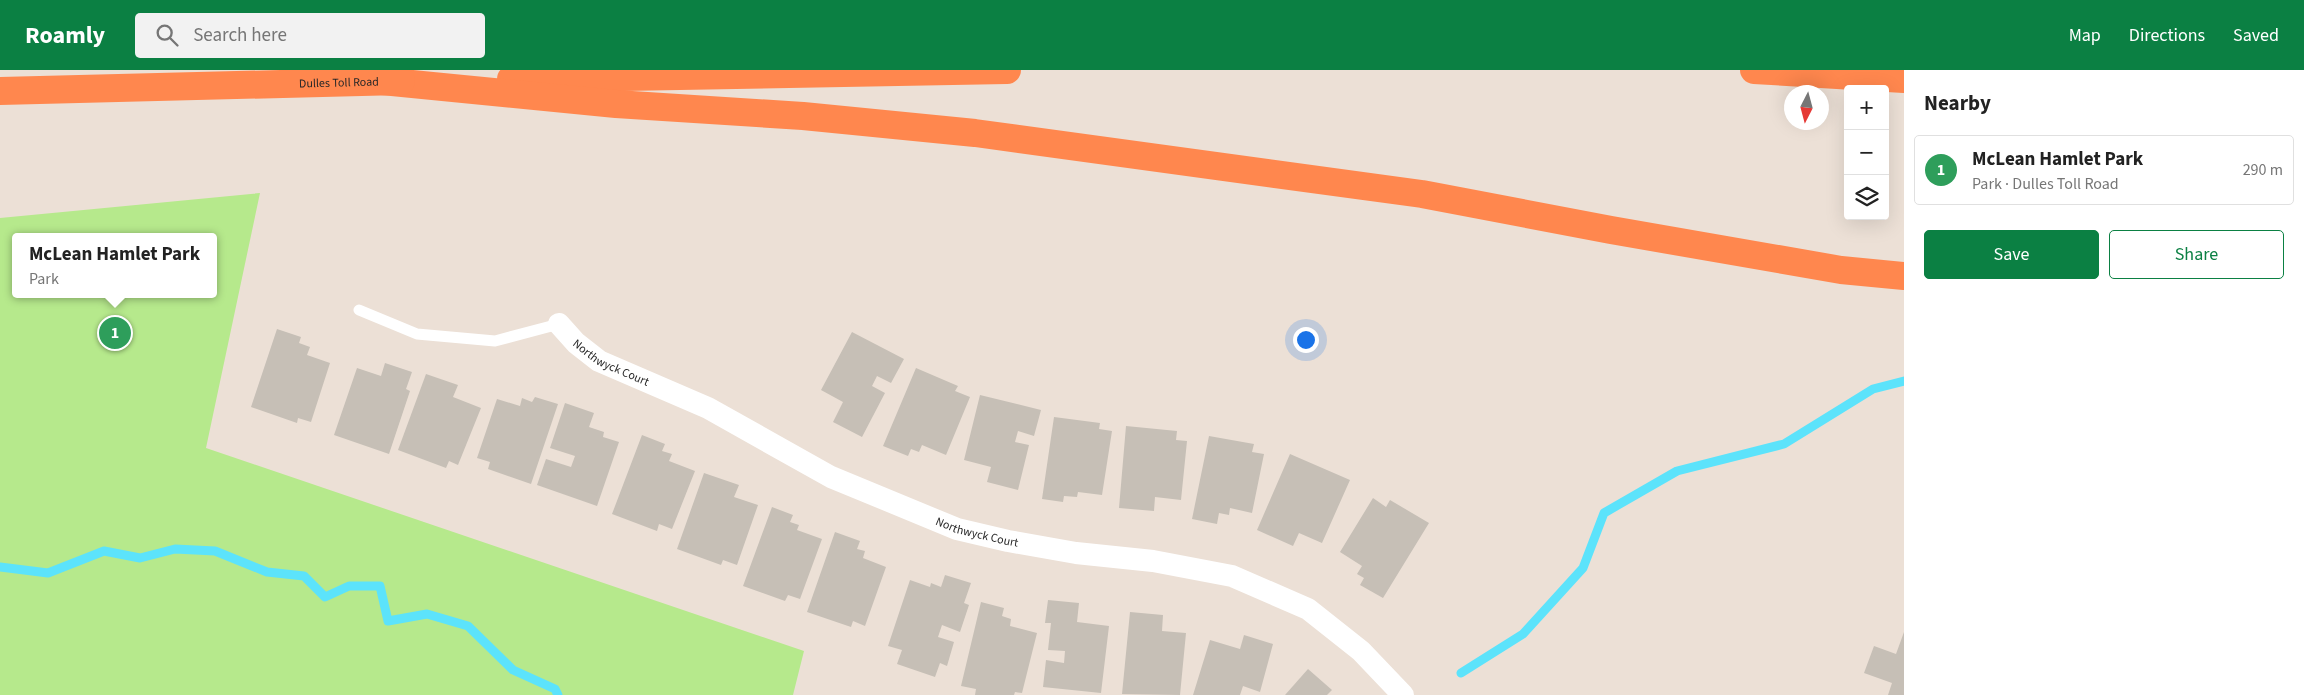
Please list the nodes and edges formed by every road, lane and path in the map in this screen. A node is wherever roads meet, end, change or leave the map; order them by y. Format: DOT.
graph roads {
  1 [pos="1007,70"];
  2 [pos="1754,70"];
  3 [pos="1904,79"];
  4 [pos="382,82"];
  5 [pos="0,91"];
  6 [pos="1904,276"];
  7 [pos="359,310"];
  8 [pos="559,324"];
  9 [pos="1403,695"];
  1 -- 4 [label="highway, Dulles Toll Road"];
  2 -- 3 [label="highway"];
  4 -- 5 [label="highway, Dulles Toll Road"];
  4 -- 6 [label="highway"];
  7 -- 8 [label="lane"];
  8 -- 9 [label="street, Northwyck Court"];
}
